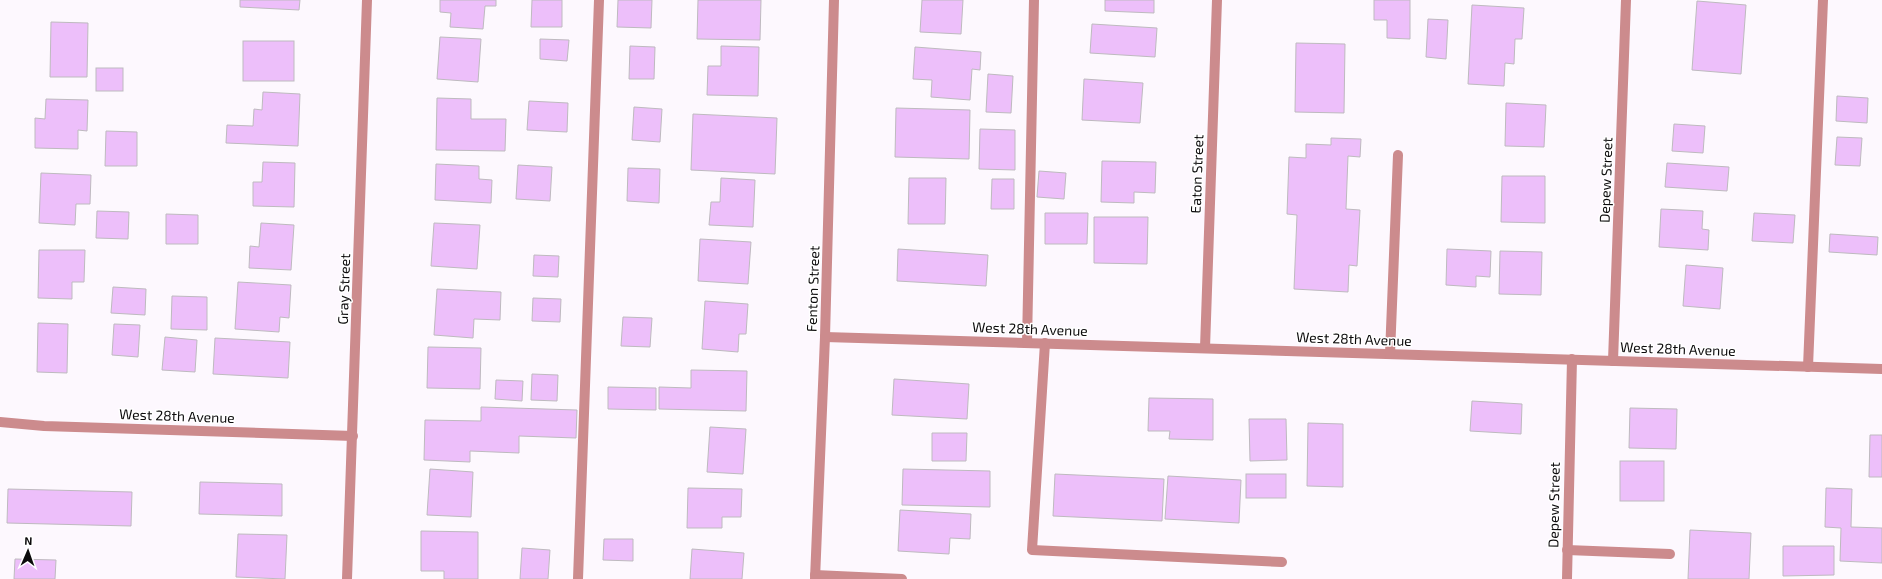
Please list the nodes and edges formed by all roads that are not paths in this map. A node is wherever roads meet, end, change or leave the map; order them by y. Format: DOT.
graph roads {
  1 [pos="367,0"];
  2 [pos="599,0"];
  3 [pos="834,0"];
  4 [pos="1034,0"];
  5 [pos="1217,0"];
  6 [pos="1626,0"];
  7 [pos="1823,0"];
  8 [pos="1398,155"];
  9 [pos="826,337"];
  10 [pos="1027,343"];
  11 [pos="1045,343"];
  12 [pos="1206,348"];
  13 [pos="1390,354"];
  14 [pos="1572,359"];
  15 [pos="1613,361"];
  16 [pos="1808,366"];
  17 [pos="1882,369"];
  18 [pos="0,422"];
  19 [pos="353,436"];
  20 [pos="1567,550"];
  21 [pos="1670,554"];
  22 [pos="1282,562"];
  23 [pos="815,577"];
  24 [pos="347,579"];
  25 [pos="578,579"];
  26 [pos="902,579"];
  27 [pos="1567,579"];
  1 -- 19 [label="street, Gray Street"];
  2 -- 25 [label="street"];
  3 -- 9 [label="street, Fenton Street"];
  4 -- 10 [label="street"];
  5 -- 12 [label="street, Eaton Street"];
  6 -- 15 [label="street, Depew Street"];
  7 -- 16 [label="street"];
  8 -- 13 [label="street"];
  9 -- 10 [label="street, West 28th Avenue"];
  9 -- 23 [label="street, Fenton Street"];
  10 -- 11 [label="street, West 28th Avenue"];
  11 -- 12 [label="street, West 28th Avenue"];
  11 -- 22 [label="street"];
  12 -- 13 [label="street, West 28th Avenue"];
  13 -- 14 [label="street, West 28th Avenue"];
  14 -- 15 [label="street, West 28th Avenue"];
  14 -- 20 [label="street, Depew Street"];
  15 -- 16 [label="street, West 28th Avenue"];
  16 -- 17 [label="street, West 28th Avenue"];
  18 -- 19 [label="street, West 28th Avenue"];
  19 -- 24 [label="street, Gray Street"];
  20 -- 21 [label="street"];
  20 -- 27 [label="street, Depew Street"];
  23 -- 26 [label="street"];
}
